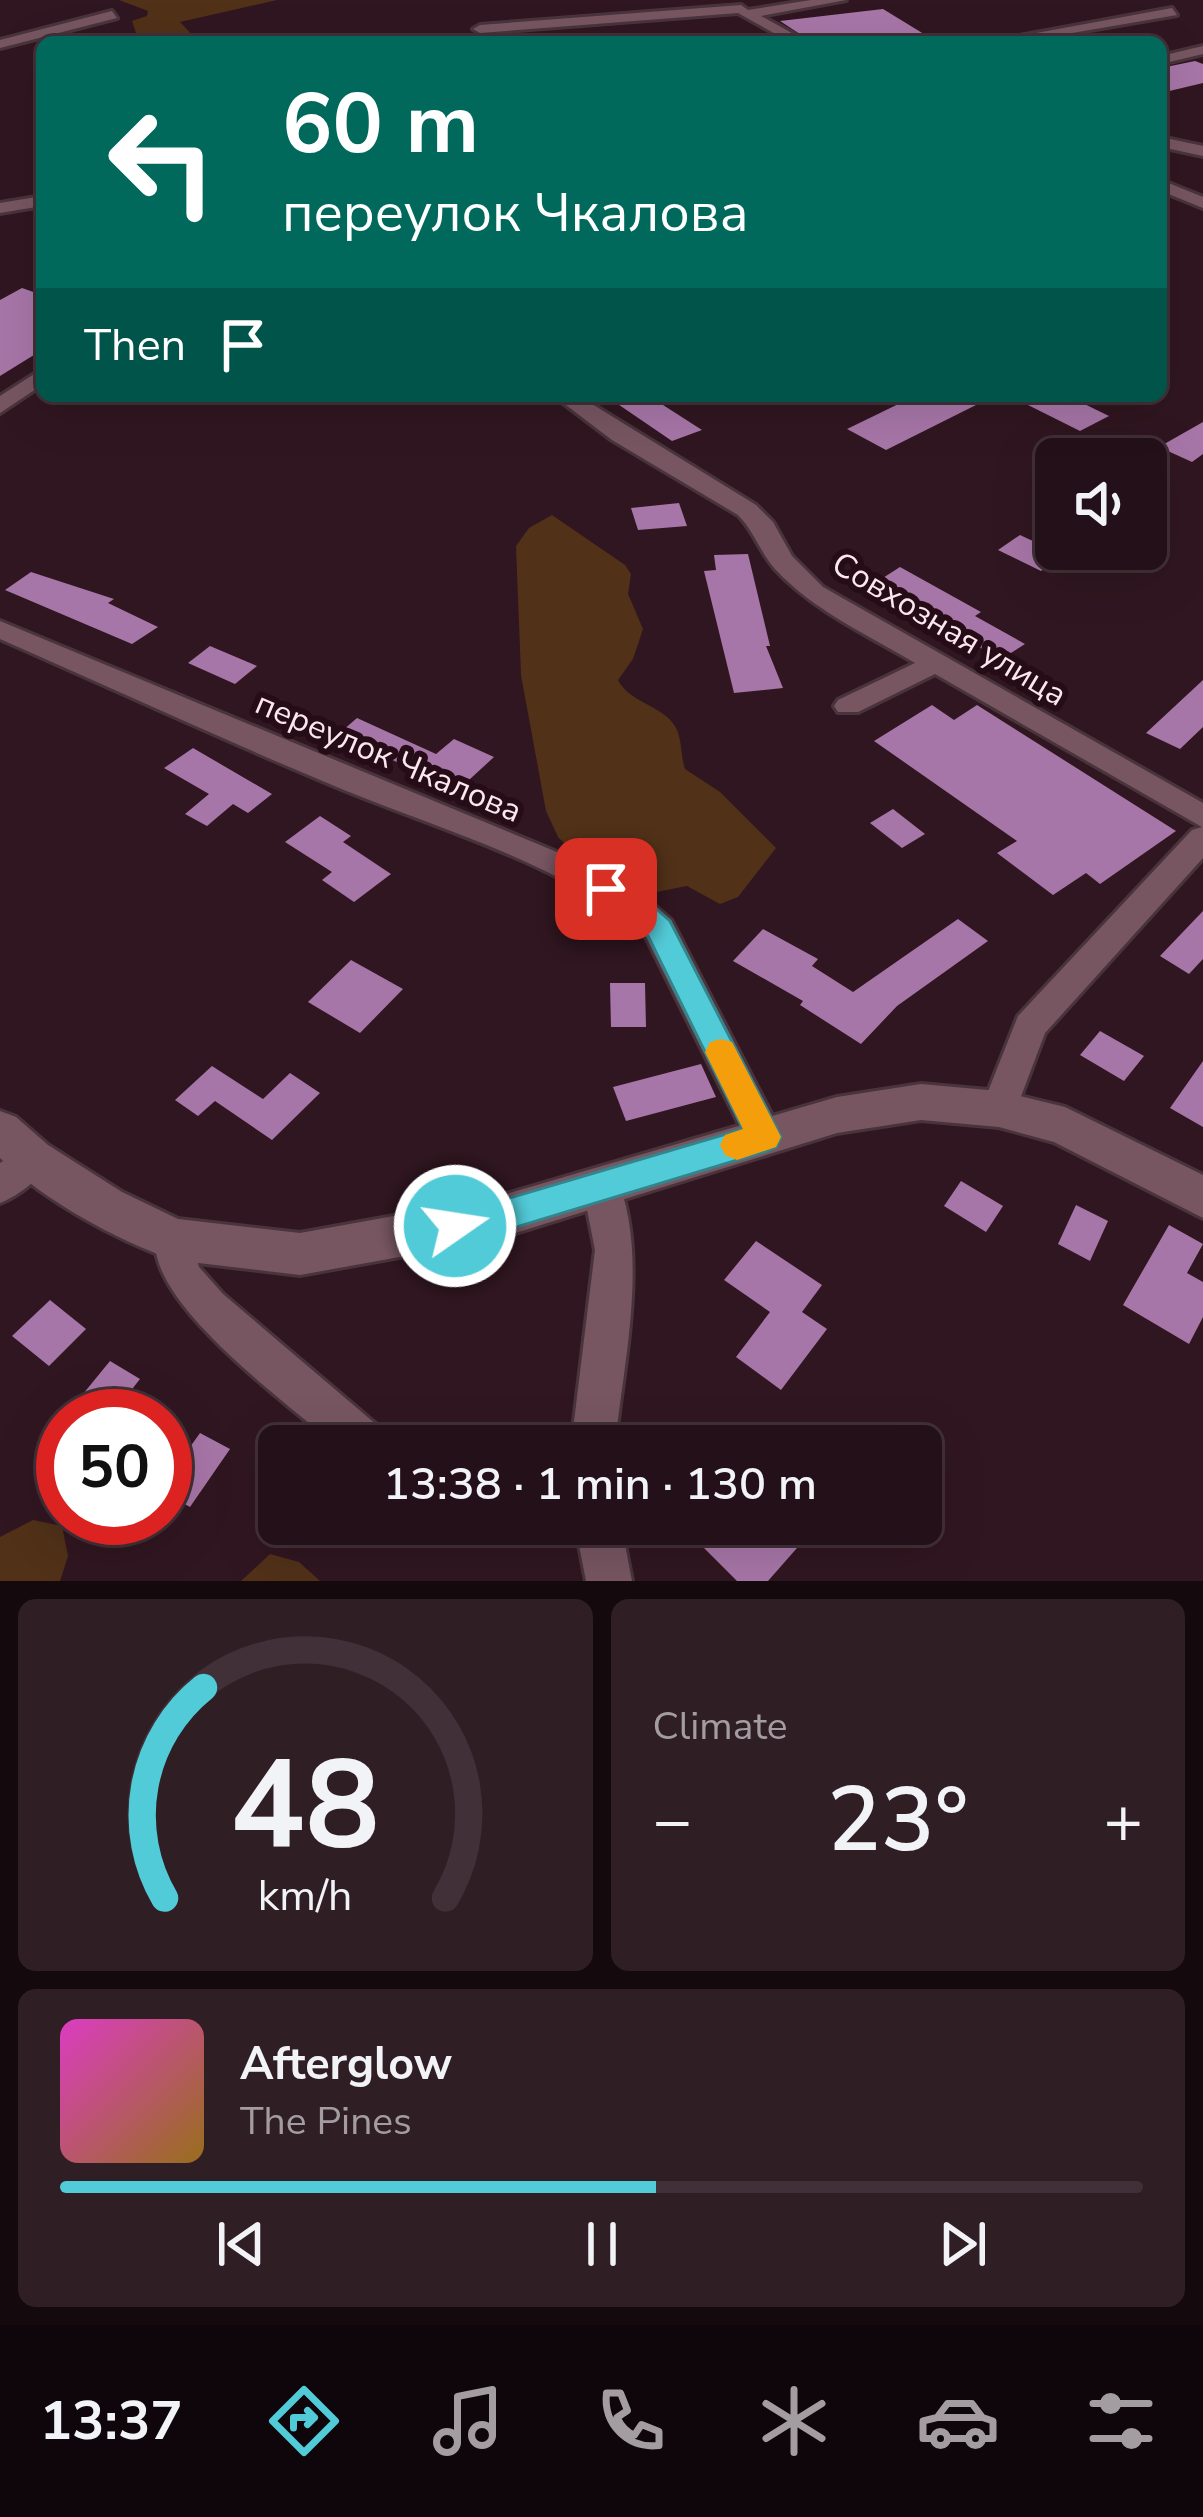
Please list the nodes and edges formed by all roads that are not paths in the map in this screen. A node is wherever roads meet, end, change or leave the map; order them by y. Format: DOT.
graph roads {
  1 [pos="97,0"];
  2 [pos="725,0"];
  3 [pos="839,0"];
  4 [pos="743,11"];
  5 [pos="1172,12"];
  6 [pos="480,29"];
  7 [pos="42,36"];
  8 [pos="790,36"];
  9 [pos="1030,36"];
  10 [pos="36,37"];
  11 [pos="0,44"];
  12 [pos="1203,50"];
  13 [pos="1167,59"];
  14 [pos="1167,143"];
  15 [pos="1203,151"];
  16 [pos="1167,188"];
  17 [pos="36,202"];
  18 [pos="1203,203"];
  19 [pos="0,208"];
  20 [pos="36,379"];
  21 [pos="573,402"];
  22 [pos="0,406"];
  23 [pos="0,629"];
  24 [pos="936,663"];
  25 [pos="848,706"];
  26 [pos="1203,817"];
  27 [pos="1203,838"];
  28 [pos="999,1109"];
  29 [pos="764,1137"];
  30 [pos="11,1158"];
  31 [pos="601,1184"];
  32 [pos="1203,1198"];
  33 [pos="173,1239"];
  34 [pos="345,1425"];
  35 [pos="595,1425"];
  36 [pos="602,1545"];
  37 [pos="609,1581"];
  1 -- 7 [label="street"];
  2 -- 4 [label="street"];
  3 -- 4 [label="street"];
  4 -- 6 [label="street"];
  4 -- 8 [label="street"];
  5 -- 9 [label="street"];
  10 -- 11 [label="street"];
  12 -- 13 [label="street"];
  14 -- 15 [label="street"];
  16 -- 18 [label="street"];
  17 -- 19 [label="street"];
  20 -- 22 [label="street"];
  21 -- 24 [label="street, Совхозная улица"];
  23 -- 29 [label="street, переулок Чкалова"];
  24 -- 25 [label="street"];
  24 -- 26 [label="street, Совхозная улица"];
  27 -- 28 [label="street"];
  28 -- 29 [label="main road"];
  28 -- 32 [label="main road"];
  29 -- 31 [label="main road"];
  30 -- 33 [label="main road"];
  31 -- 33 [label="main road"];
  31 -- 35 [label="street"];
  33 -- 34 [label="street"];
  36 -- 37 [label="street"];
}
